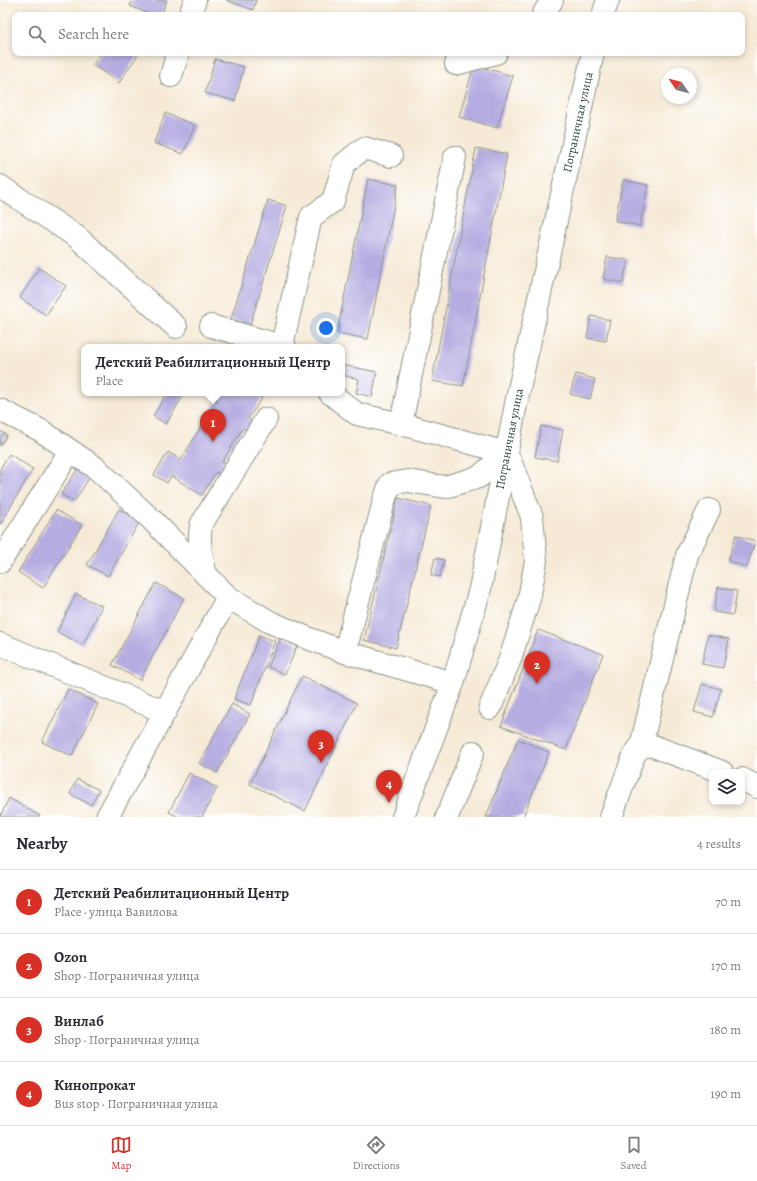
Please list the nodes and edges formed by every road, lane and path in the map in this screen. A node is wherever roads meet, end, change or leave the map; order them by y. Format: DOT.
graph roads {
  1 [pos="195,0"];
  2 [pos="552,0"];
  3 [pos="608,0"];
  4 [pos="191,12"];
  5 [pos="545,12"];
  6 [pos="604,12"];
  7 [pos="177,56"];
  8 [pos="485,56"];
  9 [pos="592,56"];
  10 [pos="456,64"];
  11 [pos="171,76"];
  12 [pos="391,156"];
  13 [pos="455,157"];
  14 [pos="0,186"];
  15 [pos="211,326"];
  16 [pos="176,327"];
  17 [pos="277,344"];
  18 [pos="284,344"];
  19 [pos="334,396"];
  20 [pos="0,410"];
  21 [pos="266,419"];
  22 [pos="401,424"];
  23 [pos="70,451"];
  24 [pos="507,454"];
  25 [pos="709,510"];
  26 [pos="0,562"];
  27 [pos="206,575"];
  28 [pos="228,597"];
  29 [pos="0,644"];
  30 [pos="345,652"];
  31 [pos="453,683"];
  32 [pos="490,708"];
  33 [pos="165,712"];
  34 [pos="637,750"];
  35 [pos="473,752"];
  36 [pos="714,769"];
  37 [pos="745,781"];
  38 [pos="757,787"];
  39 [pos="112,816"];
  40 [pos="403,817"];
  41 [pos="446,817"];
  42 [pos="611,817"];
  1 -- 4 [label="street"];
  2 -- 5 [label="street"];
  3 -- 6 [label="street"];
  7 -- 11 [label="street"];
  8 -- 10 [label="street"];
  9 -- 24 [label="street, Пограничная улица"];
  12 -- 18 [label="street"];
  13 -- 22 [label="street"];
  14 -- 16 [label="street"];
  15 -- 17 [label="street"];
  19 -- 22 [label="street"];
  20 -- 23 [label="street"];
  21 -- 27 [label="street"];
  22 -- 24 [label="street"];
  23 -- 26 [label="street"];
  23 -- 27 [label="street"];
  24 -- 30 [label="street"];
  24 -- 31 [label="street, Пограничная улица"];
  24 -- 32 [label="street"];
  25 -- 34 [label="street"];
  27 -- 28 [label="street"];
  28 -- 30 [label="street"];
  28 -- 33 [label="street"];
  29 -- 33 [label="street"];
  30 -- 31 [label="street"];
  31 -- 40 [label="street, Пограничная улица"];
  33 -- 39 [label="street"];
  34 -- 36 [label="street"];
  34 -- 42 [label="street"];
  35 -- 41 [label="street"];
  37 -- 38 [label="street"];
}
